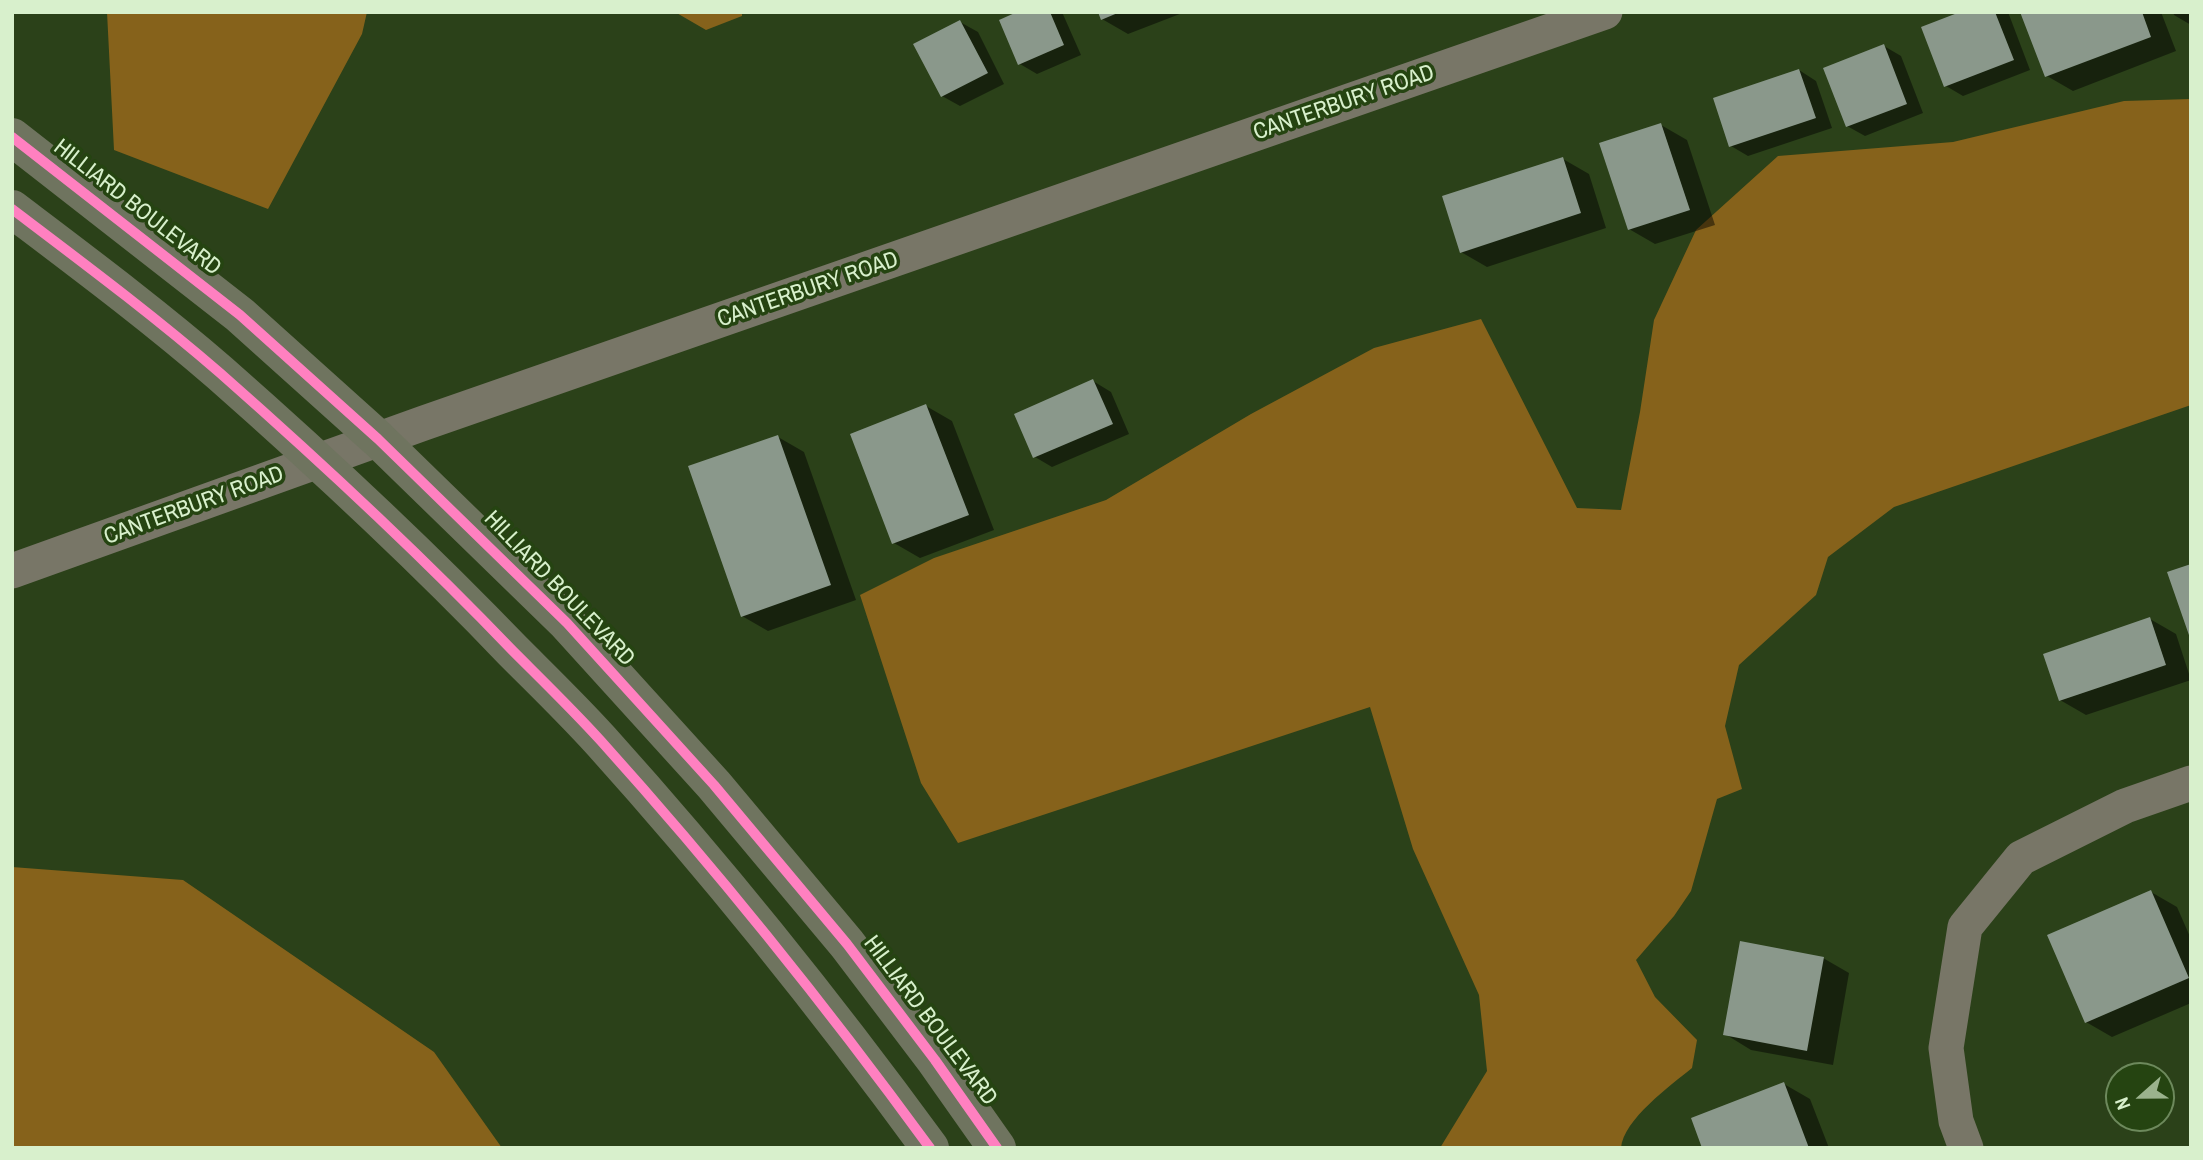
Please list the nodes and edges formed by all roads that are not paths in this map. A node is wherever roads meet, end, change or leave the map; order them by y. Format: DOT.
graph roads {
  1 [pos="1605,12"];
  2 [pos="12,137"];
  3 [pos="12,209"];
  4 [pos="378,439"];
  5 [pos="317,462"];
  6 [pos="12,571"];
  7 [pos="2191,783"];
  8 [pos="930,1148"];
  9 [pos="997,1148"];
  10 [pos="1966,1148"];
  1 -- 4 [label="street, CANTERBURY ROAD"];
  2 -- 4 [label="main road, HILLIARD BOULEVARD"];
  3 -- 5 [label="main road"];
  4 -- 5 [label="street, CANTERBURY ROAD"];
  4 -- 9 [label="main road, HILLIARD BOULEVARD"];
  5 -- 6 [label="street, CANTERBURY ROAD"];
  5 -- 8 [label="main road"];
  7 -- 10 [label="street"];
}
